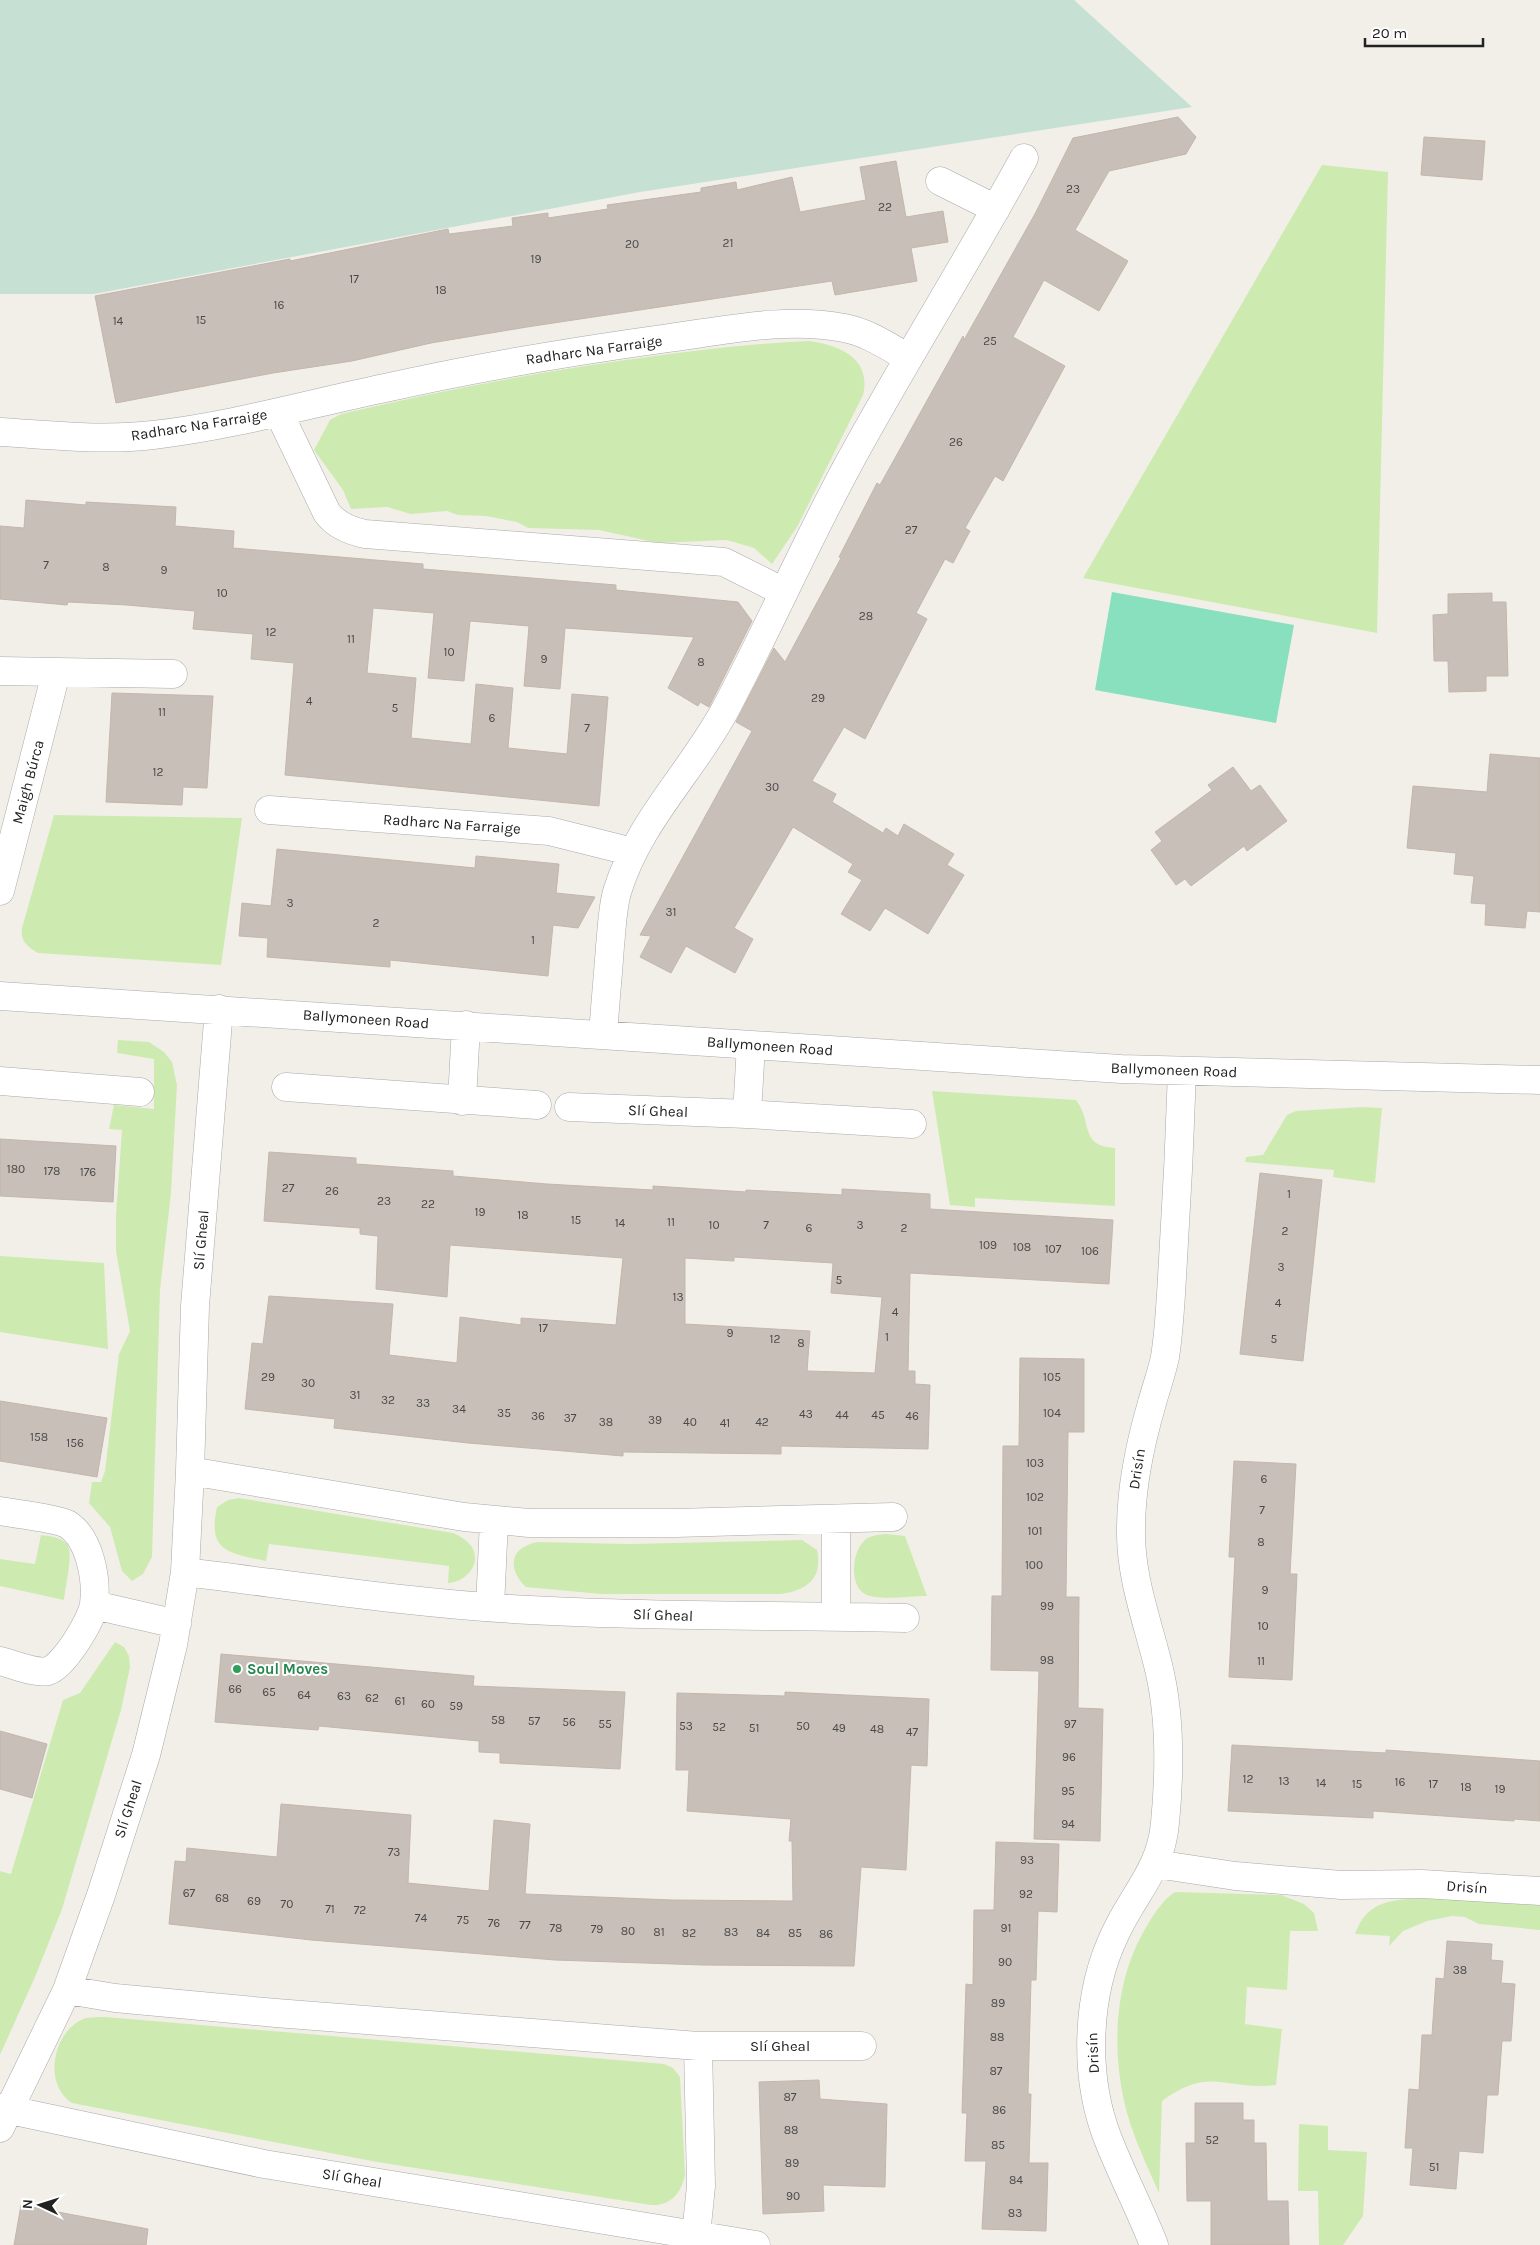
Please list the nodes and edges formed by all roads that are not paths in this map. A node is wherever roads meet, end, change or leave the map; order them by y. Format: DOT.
graph roads {
  1 [pos="1024,158"];
  2 [pos="940,181"];
  3 [pos="996,209"];
  4 [pos="907,357"];
  5 [pos="279,413"];
  6 [pos="0,432"];
  7 [pos="784,592"];
  8 [pos="0,671"];
  9 [pos="56,673"];
  10 [pos="172,674"];
  11 [pos="269,810"];
  12 [pos="633,852"];
  13 [pos="0,891"];
  14 [pos="0,996"];
  15 [pos="220,1009"];
  16 [pos="466,1026"];
  17 [pos="603,1035"];
  18 [pos="751,1046"];
  19 [pos="1182,1072"];
  20 [pos="1540,1080"];
  21 [pos="0,1081"];
  22 [pos="286,1087"];
  23 [pos="140,1092"];
  24 [pos="462,1100"];
  25 [pos="537,1105"];
  26 [pos="569,1107"];
  27 [pos="747,1114"];
  28 [pos="912,1124"];
  29 [pos="190,1471"];
  30 [pos="0,1511"];
  31 [pos="893,1517"];
  32 [pos="836,1519"];
  33 [pos="494,1520"];
  34 [pos="185,1572"];
  35 [pos="94,1605"];
  36 [pos="490,1607"];
  37 [pos="836,1617"];
  38 [pos="905,1618"];
  39 [pos="177,1624"];
  40 [pos="0,1661"];
  41 [pos="1156,1864"];
  42 [pos="1540,1891"];
  43 [pos="67,1990"];
  44 [pos="698,2046"];
  45 [pos="862,2046"];
  46 [pos="3,2116"];
  47 [pos="696,2235"];
  48 [pos="756,2245"];
  49 [pos="1154,2245"];
  1 -- 3 [label="street"];
  2 -- 3 [label="street"];
  3 -- 4 [label="street"];
  4 -- 5 [label="street, Radharc Na Farraige"];
  4 -- 7 [label="street"];
  5 -- 6 [label="street, Radharc Na Farraige"];
  5 -- 7 [label="street, Radharc Na Farraige"];
  7 -- 12 [label="street"];
  8 -- 9 [label="street"];
  9 -- 10 [label="street"];
  9 -- 13 [label="street, Maigh Búrca"];
  11 -- 12 [label="street, Radharc Na Farraige"];
  12 -- 17 [label="street"];
  14 -- 15 [label="street, Ballymoneen Road"];
  15 -- 16 [label="street, Ballymoneen Road"];
  15 -- 29 [label="street, Slí Gheal"];
  16 -- 17 [label="street, Ballymoneen Road"];
  16 -- 24 [label="street"];
  17 -- 18 [label="street, Ballymoneen Road"];
  18 -- 19 [label="street, Ballymoneen Road"];
  18 -- 27 [label="street"];
  19 -- 20 [label="street, Ballymoneen Road"];
  19 -- 41 [label="street, Drisín"];
  21 -- 23 [label="street"];
  22 -- 24 [label="street"];
  24 -- 25 [label="street"];
  26 -- 27 [label="street, Slí Gheal"];
  27 -- 28 [label="street, Slí Gheal"];
  29 -- 33 [label="street"];
  29 -- 34 [label="street, Slí Gheal"];
  30 -- 35 [label="street"];
  31 -- 32 [label="street"];
  32 -- 33 [label="street"];
  32 -- 37 [label="street"];
  33 -- 36 [label="street"];
  34 -- 36 [label="street, Slí Gheal"];
  34 -- 39 [label="street, Slí Gheal"];
  35 -- 39 [label="street"];
  35 -- 40 [label="street"];
  36 -- 37 [label="street, Slí Gheal"];
  37 -- 38 [label="street, Slí Gheal"];
  39 -- 43 [label="street, Slí Gheal"];
  41 -- 42 [label="street, Drisín"];
  41 -- 49 [label="street, Drisín"];
  43 -- 44 [label="street, Slí Gheal"];
  43 -- 46 [label="street, Slí Gheal"];
  44 -- 45 [label="street, Slí Gheal"];
  44 -- 47 [label="street"];
  46 -- 47 [label="street, Slí Gheal"];
  47 -- 48 [label="street, Slí Gheal"];
}
